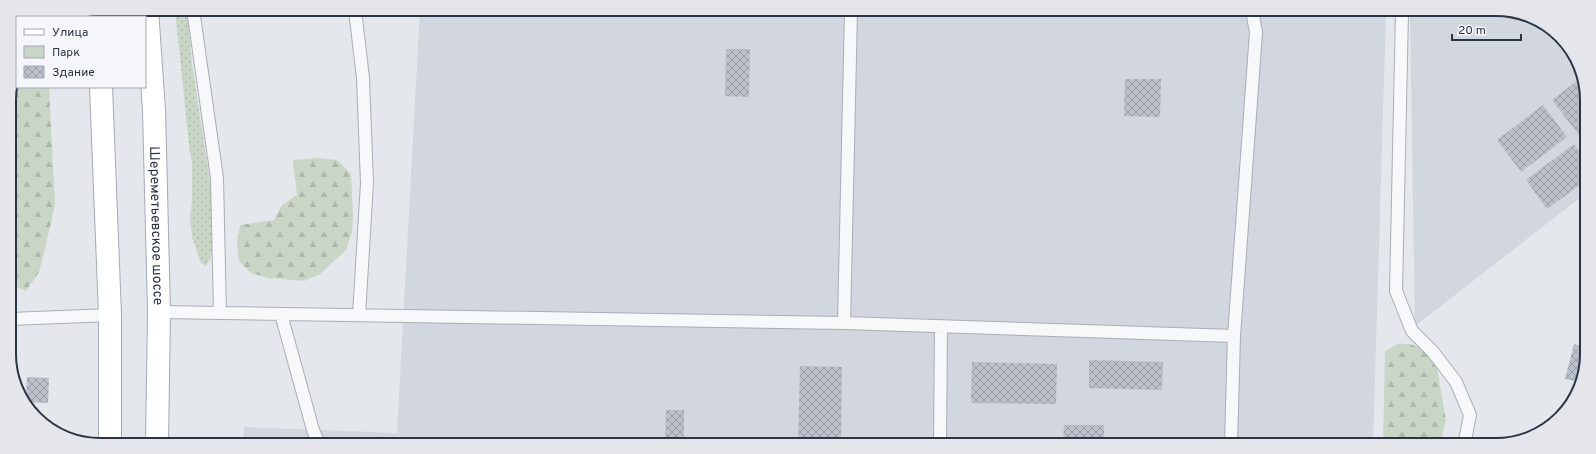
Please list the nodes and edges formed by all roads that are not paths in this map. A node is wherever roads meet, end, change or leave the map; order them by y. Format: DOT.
graph roads {
  1 [pos="147,16"];
  2 [pos="194,16"];
  3 [pos="356,16"];
  4 [pos="851,16"];
  5 [pos="1253,16"];
  6 [pos="1402,16"];
  7 [pos="101,88"];
  8 [pos="159,312"];
  9 [pos="220,313"];
  10 [pos="281,314"];
  11 [pos="110,315"];
  12 [pos="359,315"];
  13 [pos="16,319"];
  14 [pos="844,323"];
  15 [pos="941,326"];
  16 [pos="1234,336"];
  17 [pos="110,438"];
  18 [pos="158,438"];
  19 [pos="316,438"];
  20 [pos="940,438"];
  21 [pos="1231,438"];
  22 [pos="1465,438"];
  1 -- 8 [label="main road, Шереметьевское шоссе"];
  2 -- 9 [label="lane"];
  3 -- 12 [label="lane"];
  4 -- 14 [label="lane"];
  5 -- 16 [label="lane"];
  6 -- 22 [label="lane"];
  7 -- 11 [label="main road"];
  8 -- 9 [label="lane"];
  8 -- 18 [label="main road, Шереметьевское шоссе"];
  9 -- 10 [label="lane"];
  10 -- 12 [label="lane"];
  10 -- 19 [label="lane"];
  11 -- 13 [label="lane"];
  11 -- 17 [label="main road"];
  12 -- 14 [label="lane"];
  14 -- 15 [label="lane"];
  15 -- 16 [label="lane"];
  15 -- 20 [label="lane"];
  16 -- 21 [label="lane"];
}
